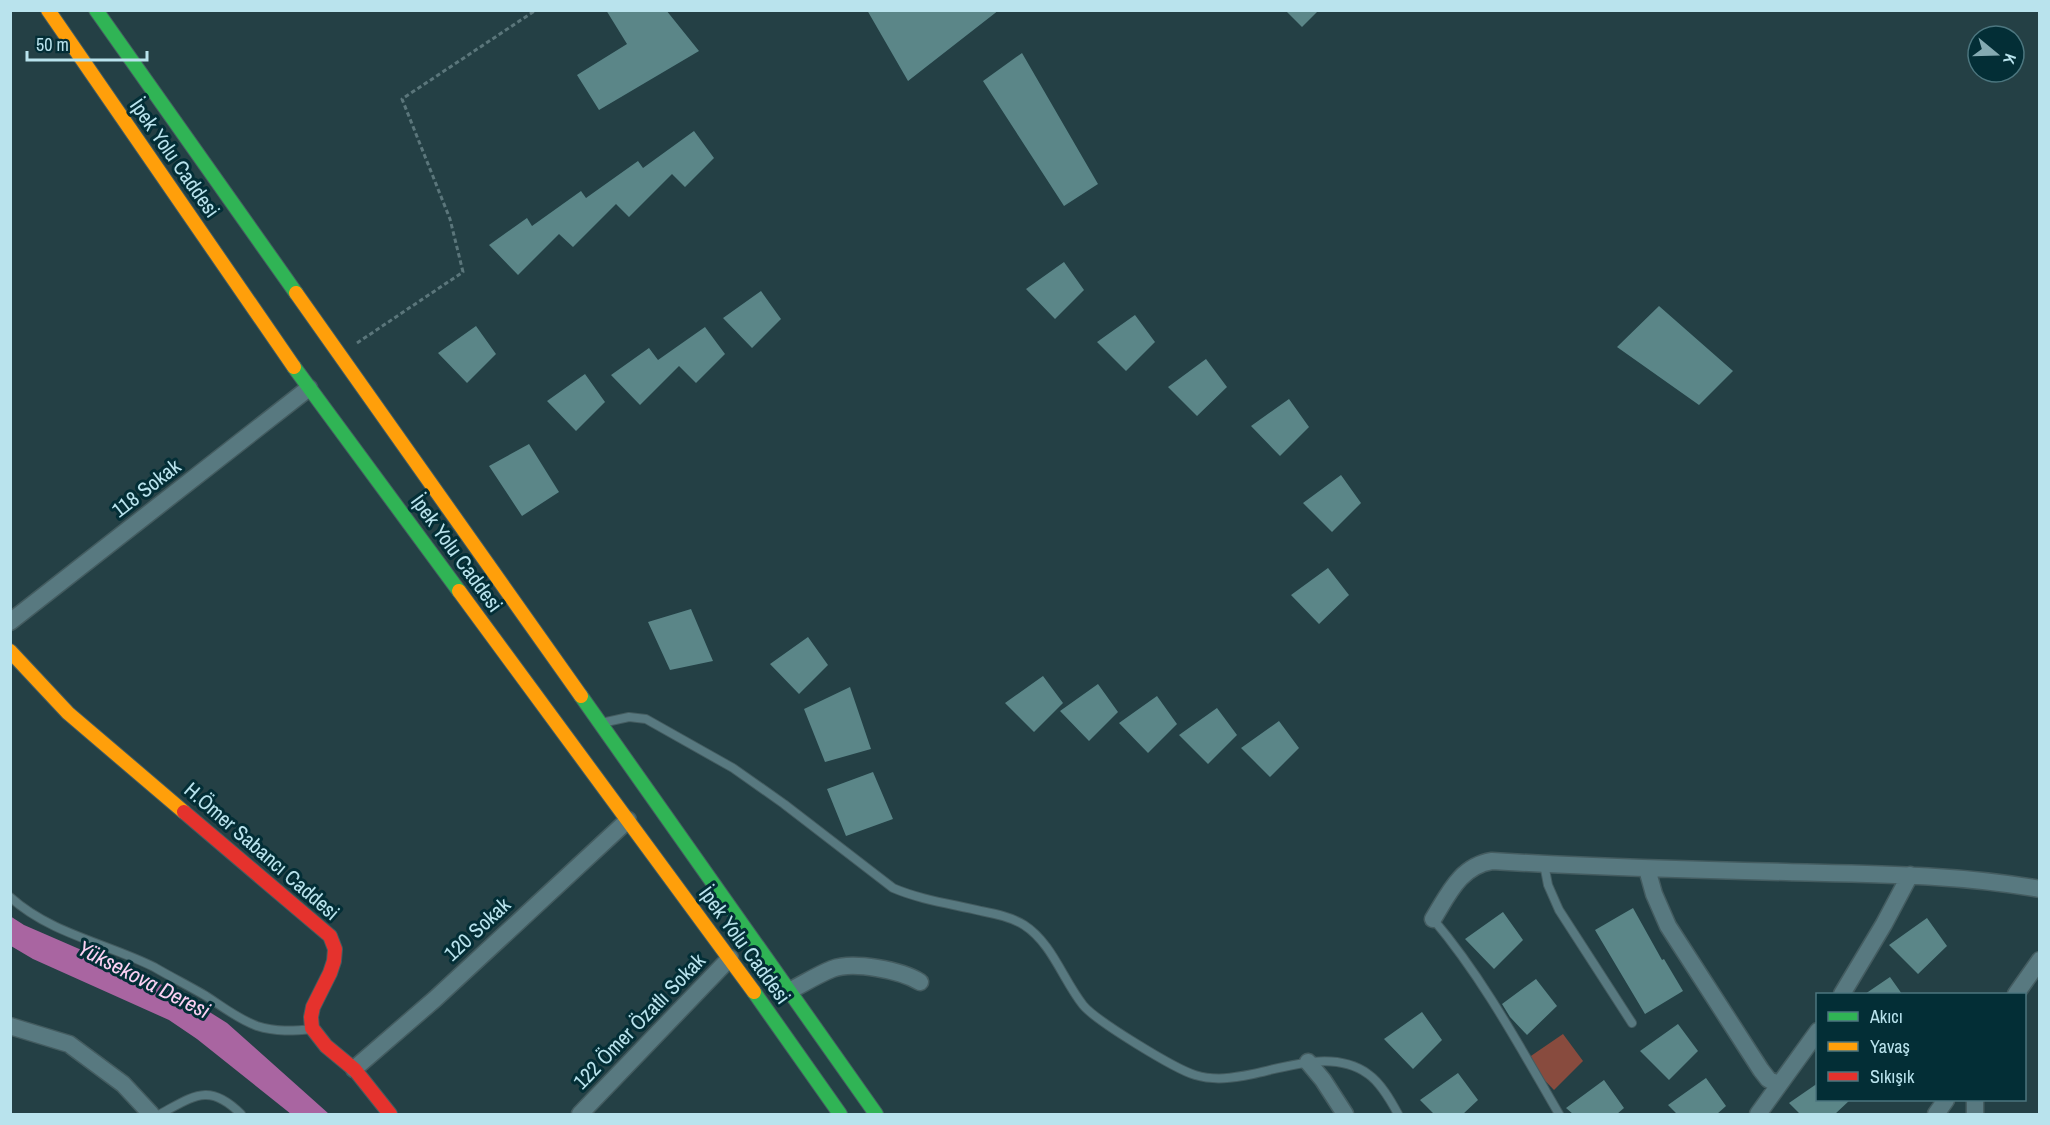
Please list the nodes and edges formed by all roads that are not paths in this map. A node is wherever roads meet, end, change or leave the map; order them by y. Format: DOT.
graph roads {
  1 [pos="48,10"];
  2 [pos="96,10"];
  3 [pos="309,388"];
  4 [pos="10,622"];
  5 [pos="10,651"];
  6 [pos="601,724"];
  7 [pos="628,820"];
  8 [pos="1544,864"];
  9 [pos="1647,869"];
  10 [pos="1910,875"];
  11 [pos="2040,889"];
  12 [pos="10,897"];
  13 [pos="1432,919"];
  14 [pos="730,958"];
  15 [pos="2040,960"];
  16 [pos="920,982"];
  17 [pos="789,991"];
  18 [pos="1843,993"];
  19 [pos="2017,993"];
  20 [pos="1632,1023"];
  21 [pos="10,1026"];
  22 [pos="312,1029"];
  23 [pos="1816,1033"];
  24 [pos="1308,1062"];
  25 [pos="354,1069"];
  26 [pos="1778,1085"];
  27 [pos="1945,1101"];
  28 [pos="151,1114"];
  29 [pos="160,1114"];
  30 [pos="241,1114"];
  31 [pos="390,1114"];
  32 [pos="580,1114"];
  33 [pos="840,1114"];
  34 [pos="876,1114"];
  35 [pos="1345,1114"];
  36 [pos="1398,1114"];
  37 [pos="1559,1114"];
  38 [pos="1758,1114"];
  39 [pos="1936,1114"];
  1 -- 3 [label="main road, İpek Yolu Caddesi"];
  2 -- 6 [label="main road, İpek Yolu Caddesi"];
  3 -- 4 [label="street, 118 Sokak"];
  3 -- 7 [label="main road, İpek Yolu Caddesi"];
  5 -- 22 [label="main road, H.Ömer Sabancı Caddesi"];
  6 -- 17 [label="main road, İpek Yolu Caddesi"];
  6 -- 24 [label="lane"];
  7 -- 14 [label="main road, İpek Yolu Caddesi"];
  7 -- 25 [label="street, 120 Sokak"];
  8 -- 9 [label="street"];
  8 -- 13 [label="street"];
  8 -- 20 [label="lane"];
  9 -- 10 [label="street"];
  9 -- 26 [label="street"];
  10 -- 11 [label="street"];
  10 -- 18 [label="street"];
  12 -- 22 [label="lane"];
  13 -- 37 [label="lane"];
  14 -- 32 [label="street, 122 Ömer Özatlı Sokak"];
  14 -- 33 [label="main road, İpek Yolu Caddesi"];
  15 -- 19 [label="street"];
  16 -- 17 [label="street"];
  17 -- 34 [label="main road, İpek Yolu Caddesi"];
  21 -- 28 [label="street"];
  22 -- 25 [label="main road"];
  23 -- 26 [label="street"];
  24 -- 35 [label="street"];
  24 -- 36 [label="lane"];
  25 -- 31 [label="main road"];
  26 -- 38 [label="street"];
  27 -- 39 [label="street"];
  29 -- 30 [label="lane"];
}
